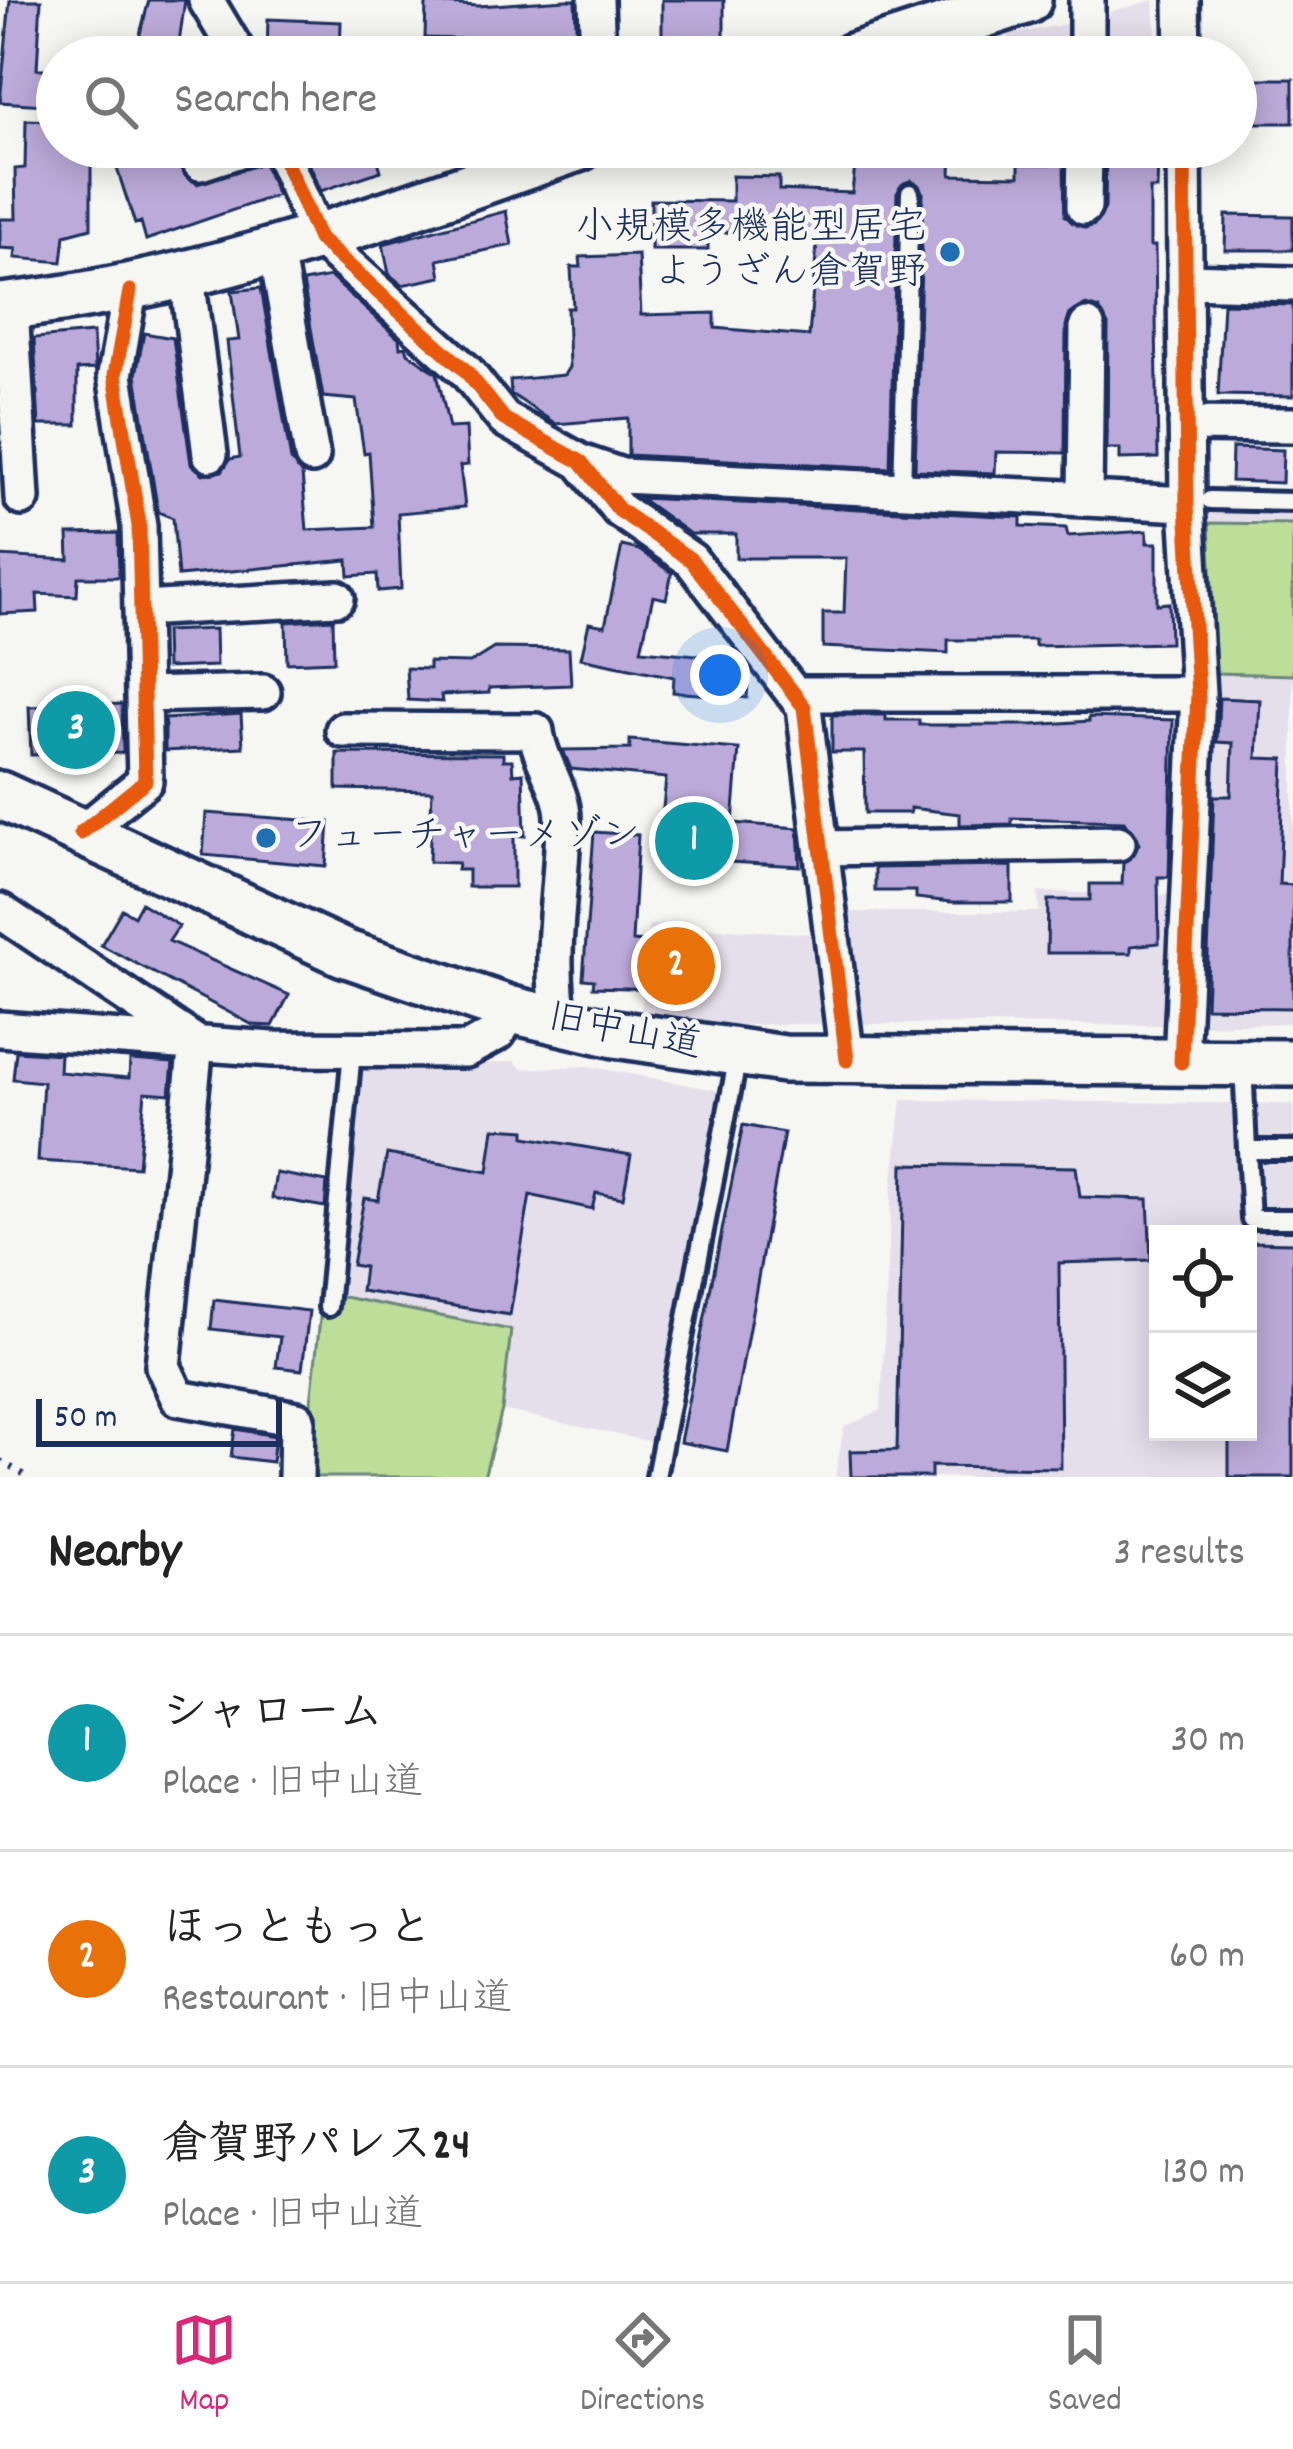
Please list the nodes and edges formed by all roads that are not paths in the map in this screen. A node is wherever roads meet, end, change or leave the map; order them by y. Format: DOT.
graph roads {
  1 [pos="206,0"];
  2 [pos="596,0"];
  3 [pos="1087,0"];
  4 [pos="1182,0"];
  5 [pos="1019,1"];
  6 [pos="228,36"];
  7 [pos="597,36"];
  8 [pos="915,36"];
  9 [pos="1087,36"];
  10 [pos="1183,36"];
  11 [pos="283,168"];
  12 [pos="471,168"];
  13 [pos="1085,168"];
  14 [pos="1184,168"];
  15 [pos="910,193"];
  16 [pos="1084,207"];
  17 [pos="298,245"];
  18 [pos="187,277"];
  19 [pos="1185,281"];
  20 [pos="1293,284"];
  21 [pos="130,291"];
  22 [pos="5,307"];
  23 [pos="1087,326"];
  24 [pos="1186,424"];
  25 [pos="1293,425"];
  26 [pos="210,454"];
  27 [pos="312,456"];
  28 [pos="581,462"];
  29 [pos="902,490"];
  30 [pos="22,498"];
  31 [pos="1085,499"];
  32 [pos="1199,502"];
  33 [pos="1293,502"];
  34 [pos="337,598"];
  35 [pos="141,609"];
  36 [pos="263,692"];
  37 [pos="794,694"];
  38 [pos="1198,694"];
  39 [pos="143,695"];
  40 [pos="344,730"];
  41 [pos="0,796"];
  42 [pos="81,833"];
  43 [pos="1118,843"];
  44 [pos="822,848"];
  45 [pos="0,911"];
  46 [pos="512,1010"];
  47 [pos="560,1022"];
  48 [pos="0,1029"];
  49 [pos="196,1043"];
  50 [pos="352,1052"];
  51 [pos="738,1055"];
  52 [pos="848,1060"];
  53 [pos="1181,1062"];
  54 [pos="1243,1063"];
  55 [pos="1293,1063"];
  56 [pos="1247,1150"];
  57 [pos="1293,1150"];
  58 [pos="1293,1219"];
  59 [pos="328,1307"];
  60 [pos="296,1477"];
  61 [pos="656,1477"];
  1 -- 6 [label="street"];
  2 -- 7 [label="street"];
  3 -- 9 [label="street"];
  4 -- 10 [label="street"];
  5 -- 8 [label="main road"];
  11 -- 17 [label="street"];
  12 -- 17 [label="main road"];
  13 -- 16 [label="street"];
  14 -- 19 [label="street"];
  15 -- 29 [label="lane"];
  17 -- 18 [label="main road"];
  17 -- 27 [label="street"];
  17 -- 28 [label="street"];
  18 -- 21 [label="main road"];
  18 -- 26 [label="street"];
  19 -- 20 [label="street"];
  19 -- 24 [label="street"];
  21 -- 22 [label="main road"];
  21 -- 35 [label="street"];
  22 -- 30 [label="street"];
  23 -- 31 [label="street"];
  24 -- 25 [label="street"];
  24 -- 32 [label="street"];
  28 -- 29 [label="street"];
  28 -- 37 [label="street"];
  29 -- 31 [label="street"];
  31 -- 32 [label="street"];
  32 -- 33 [label="lane"];
  32 -- 38 [label="street"];
  34 -- 35 [label="street"];
  35 -- 39 [label="street"];
  36 -- 39 [label="street"];
  37 -- 38 [label="street"];
  37 -- 44 [label="street"];
  38 -- 53 [label="street"];
  39 -- 42 [label="street"];
  40 -- 47 [label="street"];
  41 -- 42 [label="main road, 旧中山道"];
  42 -- 46 [label="main road, 旧中山道"];
  43 -- 44 [label="street"];
  44 -- 52 [label="street"];
  45 -- 49 [label="street"];
  46 -- 47 [label="main road, 旧中山道"];
  46 -- 50 [label="street"];
  47 -- 51 [label="main road, 旧中山道"];
  48 -- 49 [label="street"];
  49 -- 50 [label="street"];
  49 -- 60 [label="street"];
  50 -- 59 [label="lane"];
  51 -- 52 [label="main road, 旧中山道"];
  51 -- 61 [label="lane"];
  52 -- 53 [label="main road, 旧中山道"];
  53 -- 54 [label="main road, 旧中山道"];
  54 -- 55 [label="main road, 旧中山道"];
  54 -- 56 [label="lane"];
  56 -- 57 [label="lane"];
  56 -- 58 [label="lane"];
}
